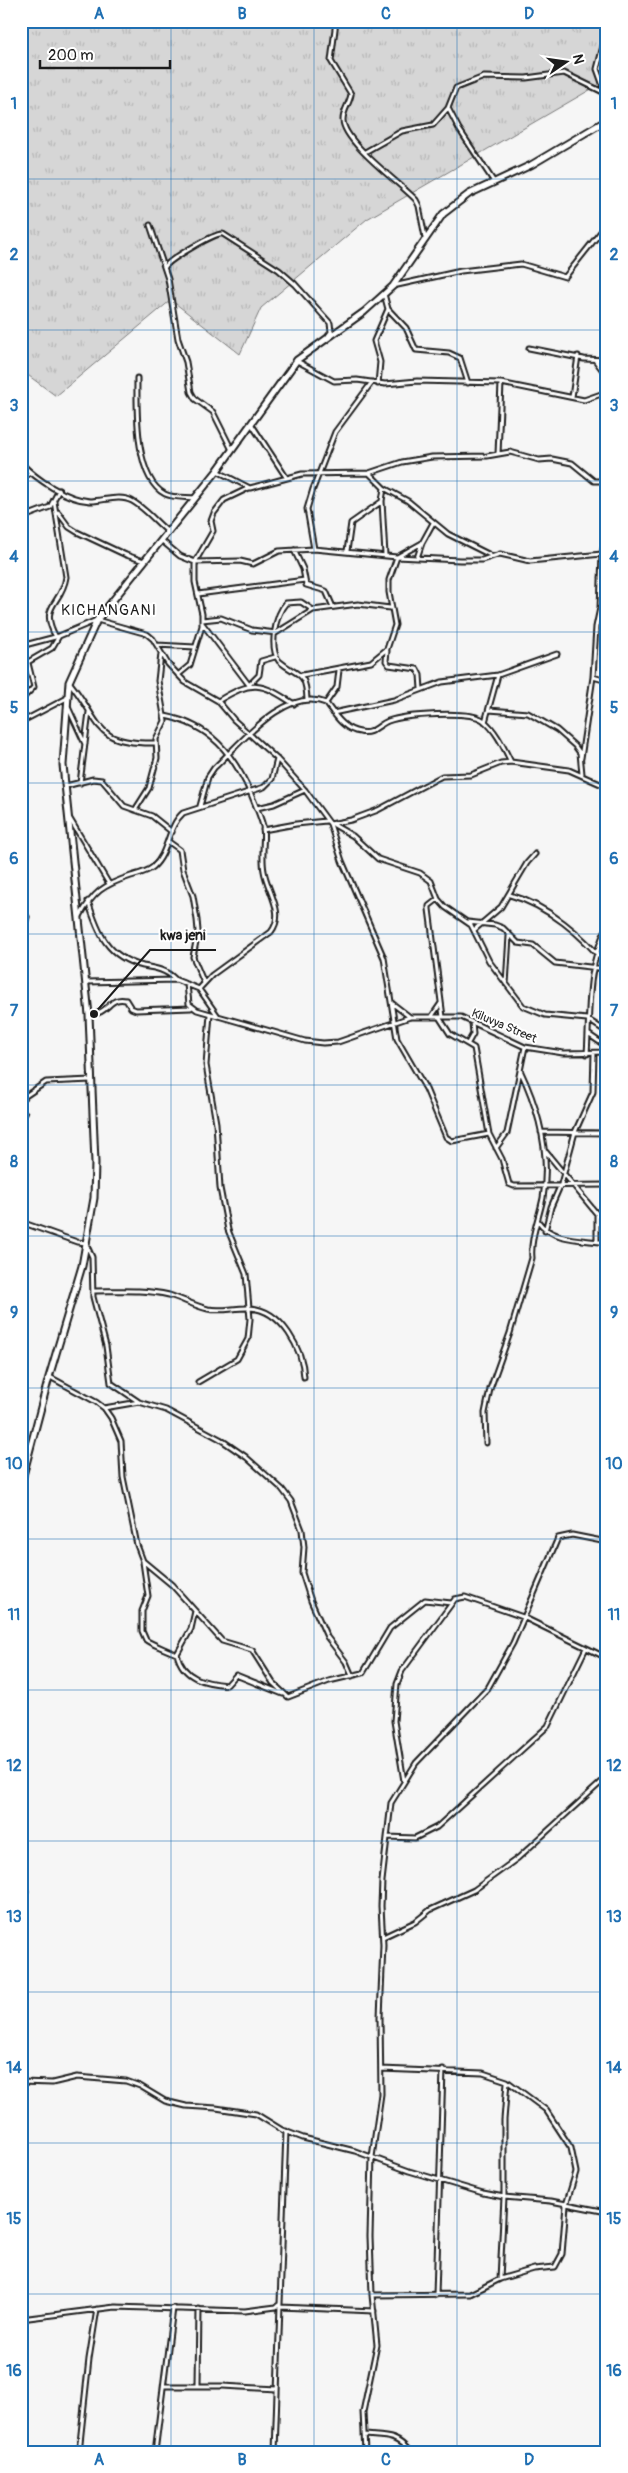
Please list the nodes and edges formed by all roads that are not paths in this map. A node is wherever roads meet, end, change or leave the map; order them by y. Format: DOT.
graph roads {
  1 [pos="336,21"];
  2 [pos="604,21"];
  3 [pos="606,32"];
  4 [pos="605,47"];
  5 [pos="605,93"];
  6 [pos="607,97"];
  7 [pos="448,108"];
  8 [pos="607,120"];
  9 [pos="365,152"];
  10 [pos="494,182"];
  11 [pos="607,224"];
  12 [pos="150,225"];
  13 [pos="425,237"];
  14 [pos="165,267"];
  15 [pos="393,286"];
  16 [pos="384,293"];
  17 [pos="388,310"];
  18 [pos="327,336"];
  19 [pos="529,348"];
  20 [pos="578,356"];
  21 [pos="297,360"];
  22 [pos="595,360"];
  23 [pos="607,360"];
  24 [pos="607,376"];
  25 [pos="137,378"];
  26 [pos="372,382"];
  27 [pos="468,383"];
  28 [pos="502,383"];
  29 [pos="378,384"];
  30 [pos="607,392"];
  31 [pos="572,397"];
  32 [pos="252,424"];
  33 [pos="232,451"];
  34 [pos="498,454"];
  35 [pos="21,463"];
  36 [pos="218,471"];
  37 [pos="31,473"];
  38 [pos="369,473"];
  39 [pos="319,474"];
  40 [pos="21,477"];
  41 [pos="286,477"];
  42 [pos="607,481"];
  43 [pos="250,488"];
  44 [pos="384,488"];
  45 [pos="59,490"];
  46 [pos="196,498"];
  47 [pos="54,501"];
  48 [pos="382,502"];
  49 [pos="57,509"];
  50 [pos="21,518"];
  51 [pos="433,523"];
  52 [pos="607,530"];
  53 [pos="167,531"];
  54 [pos="160,539"];
  55 [pos="422,543"];
  56 [pos="314,549"];
  57 [pos="293,550"];
  58 [pos="347,551"];
  59 [pos="602,554"];
  60 [pos="385,555"];
  61 [pos="490,556"];
  62 [pos="397,558"];
  63 [pos="417,558"];
  64 [pos="144,561"];
  65 [pos="195,562"];
  66 [pos="601,578"];
  67 [pos="607,578"];
  68 [pos="304,580"];
  69 [pos="198,594"];
  70 [pos="333,607"];
  71 [pos="390,608"];
  72 [pos="313,610"];
  73 [pos="97,620"];
  74 [pos="202,621"];
  75 [pos="276,633"];
  76 [pos="58,636"];
  77 [pos="157,645"];
  78 [pos="21,646"];
  79 [pos="196,647"];
  80 [pos="387,650"];
  81 [pos="161,654"];
  82 [pos="557,654"];
  83 [pos="275,656"];
  84 [pos="28,663"];
  85 [pos="21,666"];
  86 [pos="339,670"];
  87 [pos="178,675"];
  88 [pos="302,675"];
  89 [pos="498,675"];
  90 [pos="593,677"];
  91 [pos="607,681"];
  92 [pos="69,682"];
  93 [pos="249,685"];
  94 [pos="421,689"];
  95 [pos="21,700"];
  96 [pos="307,700"];
  97 [pos="67,701"];
  98 [pos="218,701"];
  99 [pos="294,704"];
  100 [pos="326,704"];
  101 [pos="489,710"];
  102 [pos="90,711"];
  103 [pos="333,713"];
  104 [pos="165,716"];
  105 [pos="21,722"];
  106 [pos="485,722"];
  107 [pos="249,734"];
  108 [pos="156,743"];
  109 [pos="85,745"];
  110 [pos="229,754"];
  111 [pos="581,758"];
  112 [pos="277,759"];
  113 [pos="511,762"];
  114 [pos="582,774"];
  115 [pos="80,783"];
  116 [pos="65,786"];
  117 [pos="607,787"];
  118 [pos="305,790"];
  119 [pos="250,792"];
  120 [pos="200,806"];
  121 [pos="257,808"];
  122 [pos="135,810"];
  123 [pos="67,814"];
  124 [pos="330,823"];
  125 [pos="263,830"];
  126 [pos="172,832"];
  127 [pos="169,842"];
  128 [pos="534,854"];
  129 [pos="109,884"];
  130 [pos="510,895"];
  131 [pos="438,899"];
  132 [pos="88,901"];
  133 [pos="27,917"];
  134 [pos="79,919"];
  135 [pos="468,922"];
  136 [pos="482,923"];
  137 [pos="22,925"];
  138 [pos="607,927"];
  139 [pos="474,930"];
  140 [pos="21,936"];
  141 [pos="509,936"];
  142 [pos="596,952"];
  143 [pos="592,967"];
  144 [pos="607,967"];
  145 [pos="176,980"];
  146 [pos="86,982"];
  147 [pos="187,984"];
  148 [pos="204,984"];
  149 [pos="506,984"];
  150 [pos="199,989"];
  151 [pos="441,1003"];
  152 [pos="393,1004"];
  153 [pos="191,1008"];
  154 [pos="210,1014"];
  155 [pos="89,1015"];
  156 [pos="219,1017"];
  157 [pos="410,1017"];
  158 [pos="431,1017"];
  159 [pos="441,1017"];
  160 [pos="587,1019"];
  161 [pos="472,1021"];
  162 [pos="394,1023"];
  163 [pos="607,1032"];
  164 [pos="587,1034"];
  165 [pos="468,1043"];
  166 [pos="526,1047"];
  167 [pos="607,1047"];
  168 [pos="607,1052"];
  169 [pos="594,1053"];
  170 [pos="587,1054"];
  171 [pos="520,1070"];
  172 [pos="92,1080"];
  173 [pos="21,1099"];
  174 [pos="21,1110"];
  175 [pos="25,1113"];
  176 [pos="541,1132"];
  177 [pos="575,1132"];
  178 [pos="607,1133"];
  179 [pos="489,1134"];
  180 [pos="496,1148"];
  181 [pos="546,1151"];
  182 [pos="564,1174"];
  183 [pos="561,1184"];
  184 [pos="545,1185"];
  185 [pos="574,1185"];
  186 [pos="607,1185"];
  187 [pos="538,1221"];
  188 [pos="21,1222"];
  189 [pos="545,1231"];
  190 [pos="597,1241"];
  191 [pos="607,1243"];
  192 [pos="88,1244"];
  193 [pos="93,1291"];
  194 [pos="249,1308"];
  195 [pos="49,1377"];
  196 [pos="304,1377"];
  197 [pos="198,1382"];
  198 [pos="139,1402"];
  199 [pos="104,1408"];
  200 [pos="486,1443"];
  201 [pos="21,1483"];
  202 [pos="607,1542"];
  203 [pos="143,1561"];
  204 [pos="451,1603"];
  205 [pos="195,1611"];
  206 [pos="523,1617"];
  207 [pos="586,1648"];
  208 [pos="177,1654"];
  209 [pos="607,1658"];
  210 [pos="352,1676"];
  211 [pos="284,1695"];
  212 [pos="607,1777"];
  213 [pos="404,1781"];
  214 [pos="387,1837"];
  215 [pos="21,1879"];
  216 [pos="21,1900"];
  217 [pos="383,1937"];
  218 [pos="381,2069"];
  219 [pos="443,2070"];
  220 [pos="507,2081"];
  221 [pos="21,2082"];
  222 [pos="286,2131"];
  223 [pos="372,2157"];
  224 [pos="440,2181"];
  225 [pos="504,2197"];
  226 [pos="566,2204"];
  227 [pos="607,2212"];
  228 [pos="500,2279"];
  229 [pos="372,2294"];
  230 [pos="436,2295"];
  231 [pos="280,2306"];
  232 [pos="173,2308"];
  233 [pos="97,2309"];
  234 [pos="199,2309"];
  235 [pos="374,2311"];
  236 [pos="21,2319"];
  237 [pos="198,2385"];
  238 [pos="164,2386"];
  239 [pos="277,2389"];
  240 [pos="364,2435"];
  241 [pos="80,2452"];
  242 [pos="156,2452"];
  243 [pos="275,2452"];
  244 [pos="365,2452"];
  245 [pos="410,2452"];
  1 -- 9 [label="street"];
  2 -- 3 [label="street"];
  3 -- 4 [label="street"];
  4 -- 5 [label="street"];
  5 -- 6 [label="street"];
  5 -- 7 [label="street"];
  7 -- 9 [label="street"];
  7 -- 10 [label="street"];
  8 -- 10 [label="street"];
  9 -- 13 [label="street"];
  10 -- 13 [label="street"];
  11 -- 15 [label="street"];
  12 -- 14 [label="street"];
  13 -- 15 [label="street"];
  14 -- 18 [label="street"];
  14 -- 33 [label="street"];
  15 -- 16 [label="street"];
  16 -- 17 [label="street"];
  16 -- 18 [label="street"];
  17 -- 27 [label="street"];
  17 -- 29 [label="street"];
  18 -- 21 [label="street"];
  19 -- 20 [label="street"];
  20 -- 22 [label="street"];
  20 -- 31 [label="street"];
  21 -- 26 [label="street"];
  21 -- 32 [label="street"];
  22 -- 23 [label="street"];
  22 -- 24 [label="street"];
  25 -- 46 [label="street"];
  26 -- 29 [label="street"];
  26 -- 39 [label="street"];
  27 -- 28 [label="street"];
  27 -- 29 [label="street"];
  28 -- 31 [label="street"];
  28 -- 34 [label="street"];
  30 -- 31 [label="street"];
  32 -- 33 [label="street"];
  32 -- 41 [label="street"];
  33 -- 36 [label="street"];
  34 -- 38 [label="street"];
  34 -- 42 [label="street"];
  35 -- 37 [label="street"];
  36 -- 43 [label="street"];
  36 -- 46 [label="street"];
  37 -- 40 [label="street"];
  37 -- 45 [label="street"];
  38 -- 39 [label="street"];
  38 -- 44 [label="street"];
  39 -- 41 [label="street"];
  39 -- 56 [label="street"];
  41 -- 43 [label="street"];
  43 -- 65 [label="street"];
  44 -- 48 [label="street"];
  44 -- 51 [label="street"];
  45 -- 47 [label="street"];
  45 -- 53 [label="street"];
  46 -- 53 [label="street"];
  47 -- 49 [label="street"];
  47 -- 50 [label="street"];
  48 -- 58 [label="street"];
  48 -- 60 [label="street"];
  49 -- 64 [label="street"];
  49 -- 76 [label="street"];
  51 -- 55 [label="street"];
  51 -- 61 [label="street"];
  52 -- 59 [label="street"];
  53 -- 54 [label="street"];
  54 -- 64 [label="street"];
  54 -- 65 [label="street"];
  55 -- 62 [label="street"];
  55 -- 63 [label="street"];
  56 -- 57 [label="street"];
  56 -- 58 [label="street"];
  57 -- 65 [label="street"];
  57 -- 68 [label="street"];
  58 -- 60 [label="street"];
  59 -- 61 [label="street"];
  59 -- 66 [label="street"];
  60 -- 62 [label="street"];
  61 -- 63 [label="street"];
  62 -- 63 [label="street"];
  62 -- 71 [label="street"];
  64 -- 73 [label="street"];
  65 -- 69 [label="street"];
  66 -- 67 [label="street"];
  66 -- 90 [label="street"];
  68 -- 69 [label="street"];
  68 -- 70 [label="street"];
  69 -- 74 [label="street"];
  70 -- 71 [label="street"];
  70 -- 72 [label="street"];
  71 -- 80 [label="street"];
  72 -- 75 [label="street"];
  72 -- 75 [label="street"];
  73 -- 76 [label="street"];
  73 -- 77 [label="street"];
  73 -- 92 [label="street"];
  74 -- 75 [label="street"];
  74 -- 79 [label="street"];
  74 -- 93 [label="street"];
  75 -- 83 [label="street"];
  76 -- 78 [label="street"];
  76 -- 84 [label="street"];
  77 -- 79 [label="street"];
  77 -- 81 [label="street"];
  79 -- 87 [label="street"];
  80 -- 86 [label="street"];
  80 -- 94 [label="street"];
  81 -- 87 [label="street"];
  81 -- 104 [label="street"];
  82 -- 89 [label="street"];
  83 -- 88 [label="street"];
  83 -- 93 [label="street"];
  84 -- 85 [label="street"];
  84 -- 95 [label="street"];
  86 -- 88 [label="street"];
  86 -- 100 [label="street"];
  87 -- 98 [label="street"];
  88 -- 96 [label="street"];
  89 -- 94 [label="street"];
  89 -- 101 [label="street"];
  90 -- 91 [label="street"];
  90 -- 111 [label="street"];
  92 -- 97 [label="street"];
  92 -- 102 [label="street"];
  93 -- 98 [label="street"];
  93 -- 99 [label="street"];
  94 -- 103 [label="street"];
  96 -- 99 [label="street"];
  96 -- 100 [label="street"];
  97 -- 105 [label="street"];
  97 -- 109 [label="street"];
  97 -- 116 [label="street"];
  98 -- 107 [label="street"];
  99 -- 107 [label="street"];
  100 -- 103 [label="street"];
  101 -- 106 [label="street"];
  101 -- 111 [label="street"];
  102 -- 108 [label="street"];
  102 -- 109 [label="street"];
  103 -- 106 [label="street"];
  104 -- 108 [label="street"];
  104 -- 110 [label="street"];
  106 -- 113 [label="street"];
  107 -- 110 [label="street"];
  107 -- 112 [label="street"];
  108 -- 122 [label="street"];
  109 -- 115 [label="street"];
  110 -- 119 [label="street"];
  110 -- 120 [label="street"];
  111 -- 114 [label="street"];
  112 -- 118 [label="street"];
  112 -- 119 [label="street"];
  113 -- 114 [label="street"];
  113 -- 124 [label="street"];
  114 -- 117 [label="street"];
  115 -- 116 [label="street"];
  115 -- 122 [label="street"];
  116 -- 123 [label="street"];
  118 -- 121 [label="street"];
  118 -- 124 [label="street"];
  119 -- 120 [label="street"];
  119 -- 121 [label="street"];
  120 -- 126 [label="street"];
  121 -- 125 [label="street"];
  122 -- 126 [label="street"];
  123 -- 129 [label="street"];
  123 -- 134 [label="street"];
  124 -- 125 [label="street"];
  124 -- 131 [label="street"];
  124 -- 152 [label="street"];
  125 -- 148 [label="street"];
  126 -- 127 [label="street"];
  127 -- 129 [label="street"];
  127 -- 148 [label="street"];
  128 -- 130 [label="street"];
  129 -- 132 [label="street"];
  130 -- 136 [label="street"];
  130 -- 142 [label="street"];
  131 -- 135 [label="street"];
  131 -- 151 [label="street"];
  132 -- 134 [label="street"];
  132 -- 145 [label="street"];
  133 -- 137 [label="street"];
  134 -- 146 [label="street"];
  135 -- 136 [label="street"];
  135 -- 139 [label="street"];
  136 -- 139 [label="street"];
  136 -- 141 [label="street"];
  137 -- 140 [label="street"];
  138 -- 142 [label="street"];
  139 -- 149 [label="street"];
  141 -- 143 [label="street"];
  141 -- 149 [label="street"];
  142 -- 143 [label="street"];
  142 -- 144 [label="street"];
  143 -- 144 [label="street"];
  143 -- 160 [label="street"];
  145 -- 146 [label="street"];
  145 -- 147 [label="street"];
  146 -- 155 [label="street"];
  147 -- 150 [label="street"];
  147 -- 153 [label="street"];
  148 -- 150 [label="street"];
  149 -- 160 [label="street"];
  150 -- 156 [label="street"];
  151 -- 158 [label="street"];
  151 -- 159 [label="street"];
  152 -- 157 [label="street"];
  152 -- 162 [label="street"];
  153 -- 154 [label="street, Kiluvya Street"];
  153 -- 155 [label="street, Kiluvya Street"];
  154 -- 156 [label="street, Kiluvya Street"];
  154 -- 194 [label="street"];
  155 -- 172 [label="street"];
  156 -- 162 [label="street, Kiluvya Street"];
  157 -- 158 [label="street, Kiluvya Street"];
  157 -- 162 [label="street, Kiluvya Street"];
  158 -- 159 [label="street, Kiluvya Street"];
  159 -- 161 [label="street, Kiluvya Street"];
  159 -- 165 [label="street"];
  160 -- 163 [label="street"];
  160 -- 164 [label="street"];
  161 -- 165 [label="street"];
  161 -- 166 [label="street, Kiluvya Street"];
  162 -- 179 [label="street"];
  164 -- 167 [label="street"];
  164 -- 170 [label="street"];
  165 -- 179 [label="street"];
  166 -- 170 [label="street, Kiluvya Street"];
  166 -- 171 [label="street"];
  168 -- 169 [label="street, Kiluvya Street"];
  169 -- 170 [label="street, Kiluvya Street"];
  169 -- 177 [label="street"];
  171 -- 176 [label="street"];
  171 -- 180 [label="street"];
  172 -- 173 [label="street"];
  172 -- 192 [label="street"];
  174 -- 175 [label="street"];
  176 -- 177 [label="street"];
  176 -- 181 [label="street"];
  177 -- 178 [label="street"];
  177 -- 182 [label="street"];
  179 -- 180 [label="street"];
  180 -- 184 [label="street"];
  181 -- 182 [label="street"];
  181 -- 184 [label="street"];
  182 -- 183 [label="street"];
  182 -- 185 [label="street"];
  183 -- 184 [label="street"];
  183 -- 185 [label="street"];
  183 -- 189 [label="street"];
  184 -- 187 [label="street"];
  185 -- 186 [label="street"];
  185 -- 190 [label="street"];
  187 -- 189 [label="street"];
  187 -- 200 [label="street"];
  188 -- 192 [label="street"];
  189 -- 190 [label="street"];
  190 -- 191 [label="street"];
  192 -- 193 [label="street"];
  192 -- 195 [label="street"];
  193 -- 194 [label="street"];
  193 -- 198 [label="street"];
  194 -- 196 [label="street"];
  194 -- 197 [label="street"];
  195 -- 199 [label="street"];
  195 -- 201 [label="street"];
  198 -- 199 [label="street"];
  198 -- 210 [label="street"];
  199 -- 203 [label="street"];
  202 -- 206 [label="street"];
  203 -- 205 [label="street"];
  203 -- 208 [label="street"];
  204 -- 206 [label="street"];
  204 -- 210 [label="street"];
  204 -- 213 [label="street"];
  205 -- 208 [label="street"];
  205 -- 211 [label="street"];
  206 -- 207 [label="street"];
  206 -- 213 [label="street"];
  207 -- 209 [label="street"];
  207 -- 214 [label="street"];
  208 -- 211 [label="street"];
  210 -- 211 [label="street"];
  212 -- 217 [label="street"];
  213 -- 214 [label="street"];
  214 -- 217 [label="street"];
  215 -- 216 [label="street"];
  217 -- 218 [label="street"];
  218 -- 219 [label="street"];
  218 -- 223 [label="street"];
  219 -- 220 [label="street"];
  219 -- 224 [label="street"];
  220 -- 225 [label="street"];
  220 -- 226 [label="street"];
  221 -- 222 [label="street"];
  222 -- 223 [label="street"];
  222 -- 231 [label="street"];
  223 -- 224 [label="street"];
  223 -- 229 [label="street"];
  224 -- 225 [label="street"];
  224 -- 230 [label="street"];
  225 -- 226 [label="street"];
  225 -- 228 [label="street"];
  226 -- 227 [label="street"];
  226 -- 228 [label="street"];
  228 -- 230 [label="street"];
  229 -- 230 [label="street"];
  229 -- 235 [label="street"];
  231 -- 234 [label="street"];
  231 -- 235 [label="street"];
  231 -- 239 [label="street"];
  232 -- 233 [label="street"];
  232 -- 234 [label="street"];
  232 -- 238 [label="street"];
  233 -- 236 [label="street"];
  233 -- 241 [label="street"];
  234 -- 237 [label="street"];
  235 -- 240 [label="street"];
  237 -- 238 [label="street"];
  237 -- 239 [label="street"];
  238 -- 242 [label="street"];
  239 -- 243 [label="street"];
  240 -- 244 [label="street"];
  240 -- 245 [label="street"];
}
